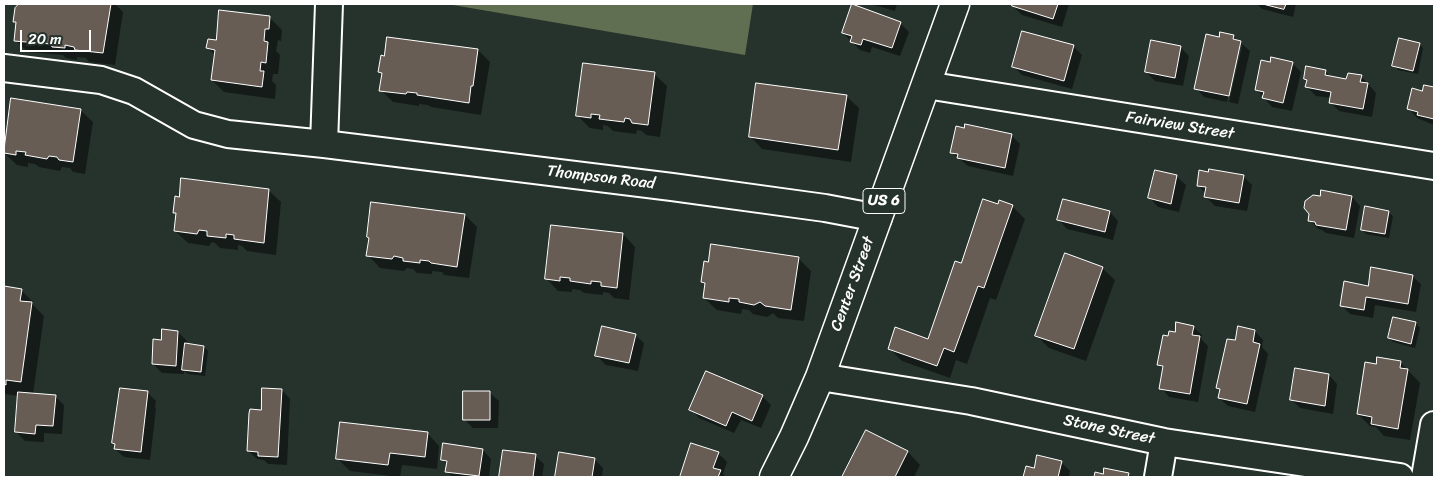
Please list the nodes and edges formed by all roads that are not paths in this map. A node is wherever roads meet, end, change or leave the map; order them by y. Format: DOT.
graph roads {
  1 [pos="329,4"];
  2 [pos="955,4"];
  3 [pos="4,68"];
  4 [pos="926,86"];
  5 [pos="324,144"];
  6 [pos="1434,166"];
  7 [pos="878,218"];
  8 [pos="820,377"];
  9 [pos="1434,425"];
  10 [pos="1164,442"];
  11 [pos="774,477"];
  12 [pos="1158,477"];
  13 [pos="1400,477"];
  14 [pos="1425,477"];
  1 -- 5 [label="street"];
  2 -- 4 [label="main road, Center Street / US 6"];
  3 -- 5 [label="street, Thompson Road"];
  4 -- 6 [label="street, Fairview Street"];
  4 -- 7 [label="main road, Center Street / US 6"];
  5 -- 7 [label="street, Thompson Road"];
  7 -- 8 [label="main road, Center Street / US 6"];
  8 -- 10 [label="street, Stone Street"];
  8 -- 11 [label="main road, Center Street / US 6"];
  9 -- 14 [label="street"];
  10 -- 12 [label="street"];
  10 -- 13 [label="street, Stone Street"];
}
